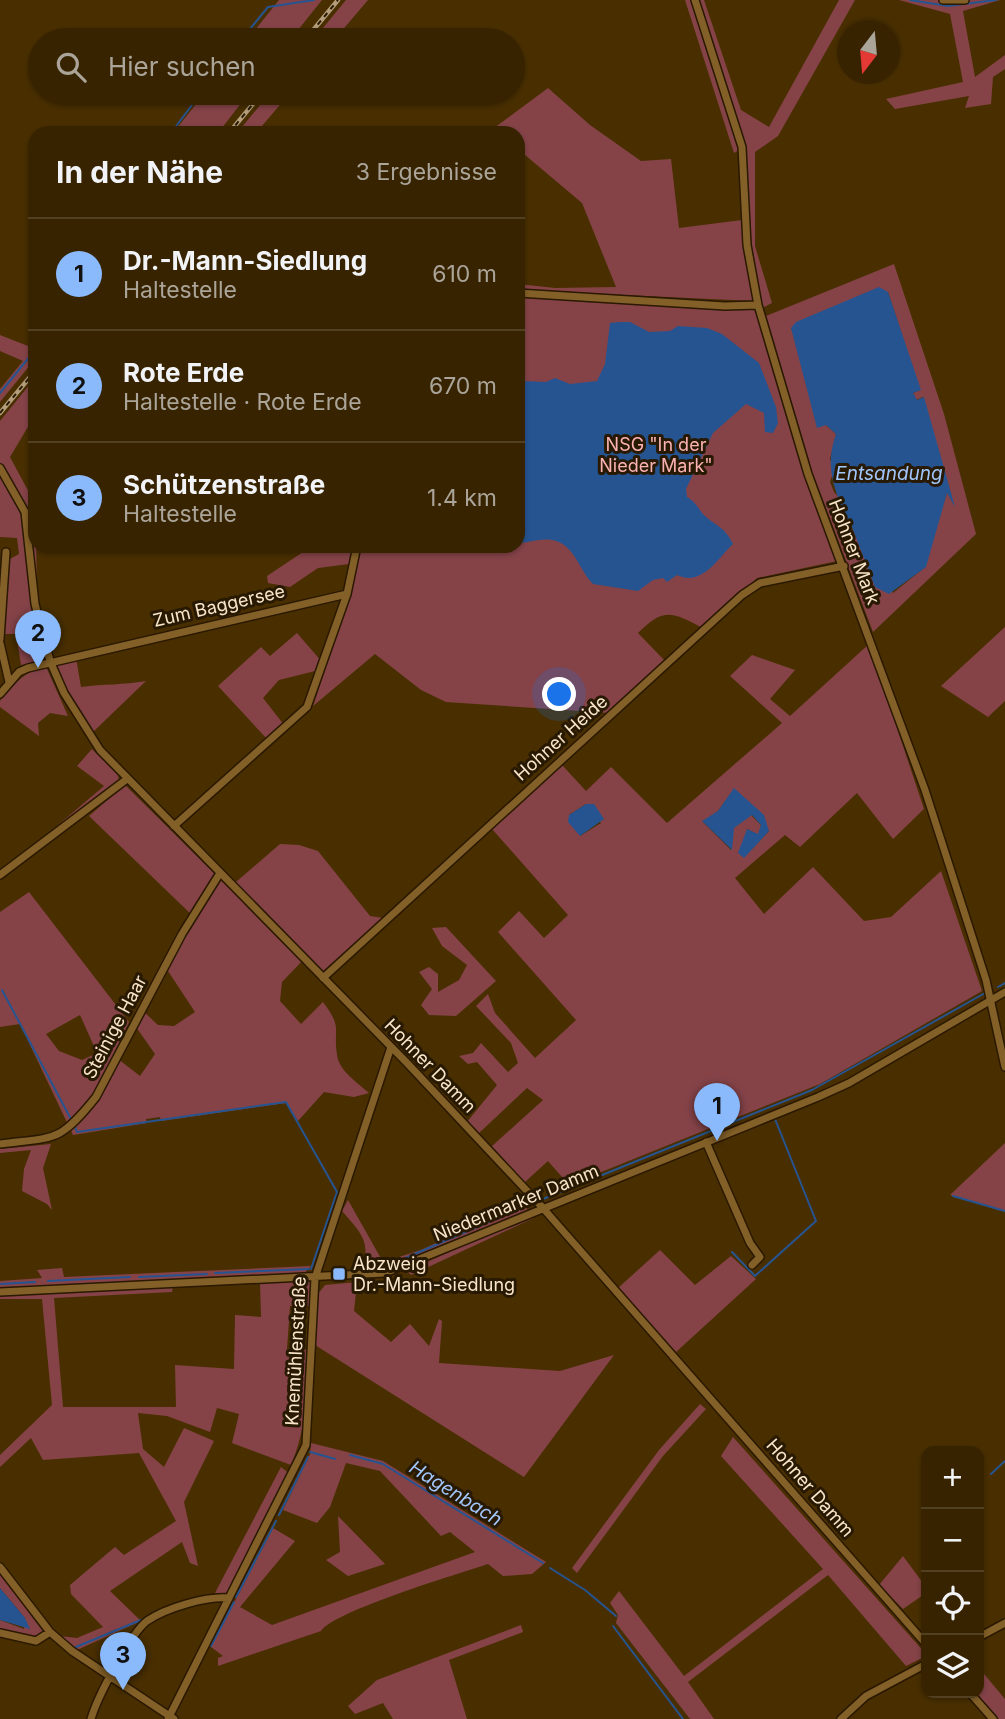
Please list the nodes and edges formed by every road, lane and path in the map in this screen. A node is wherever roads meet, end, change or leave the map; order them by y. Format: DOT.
graph roads {
  1 [pos="695,0"];
  2 [pos="943,0"];
  3 [pos="965,0"];
  4 [pos="525,293"];
  5 [pos="758,305"];
  6 [pos="0,468"];
  7 [pos="28,540"];
  8 [pos="6,552"];
  9 [pos="29,553"];
  10 [pos="356,553"];
  11 [pos="844,566"];
  12 [pos="347,594"];
  13 [pos="0,641"];
  14 [pos="50,661"];
  15 [pos="9,682"];
  16 [pos="0,694"];
  17 [pos="127,779"];
  18 [pos="174,827"];
  19 [pos="220,873"];
  20 [pos="0,875"];
  21 [pos="323,978"];
  22 [pos="1005,992"];
  23 [pos="992,999"];
  24 [pos="391,1047"];
  25 [pos="1005,1067"];
  26 [pos="706,1142"];
  27 [pos="0,1144"];
  28 [pos="542,1207"];
  29 [pos="752,1265"];
  30 [pos="315,1278"];
  31 [pos="0,1292"];
  32 [pos="0,1567"];
  33 [pos="229,1598"];
  34 [pos="1005,1623"];
  35 [pos="50,1632"];
  36 [pos="0,1633"];
  37 [pos="983,1635"];
  38 [pos="921,1638"];
  39 [pos="921,1667"];
  40 [pos="110,1676"];
  41 [pos="974,1698"];
  42 [pos="170,1718"];
  43 [pos="91,1719"];
  44 [pos="841,1719"];
  45 [pos="993,1719"];
  1 -- 5 [label="street, Hohner Mark"];
  2 -- 3 [label="street"];
  4 -- 5 [label="street"];
  5 -- 11 [label="street, Hohner Mark"];
  6 -- 7 [label="street, Hohner Damm"];
  8 -- 13 [label="street"];
  9 -- 14 [label="street, Hohner Damm"];
  10 -- 12 [label="street"];
  11 -- 21 [label="street, Hohner Heide"];
  11 -- 23 [label="street, Hohner Mark"];
  12 -- 14 [label="street, Zum Baggersee"];
  12 -- 18 [label="street"];
  13 -- 15 [label="street"];
  14 -- 15 [label="street, Zum Baggersee"];
  14 -- 17 [label="street, Hohner Damm"];
  15 -- 16 [label="street"];
  17 -- 18 [label="street, Hohner Damm"];
  17 -- 20 [label="street"];
  18 -- 19 [label="street, Hohner Damm"];
  19 -- 21 [label="street, Hohner Damm"];
  19 -- 27 [label="street, Steinige Haar"];
  21 -- 24 [label="street, Hohner Damm"];
  22 -- 23 [label="street, Niedermarker Damm"];
  23 -- 25 [label="street, Hohner Mark"];
  23 -- 26 [label="street, Niedermarker Damm"];
  24 -- 28 [label="street, Hohner Damm"];
  24 -- 30 [label="street, Knemühlenstraße"];
  26 -- 28 [label="street, Niedermarker Damm"];
  26 -- 29 [label="street"];
  28 -- 30 [label="street, Niedermarker Damm"];
  28 -- 38 [label="street, Hohner Damm"];
  30 -- 31 [label="street, Niedermarker Damm"];
  30 -- 33 [label="street, Knemühlenstraße"];
  32 -- 35 [label="street"];
  33 -- 40 [label="street"];
  33 -- 42 [label="street, Knemühlenstraße"];
  34 -- 37 [label="street"];
  35 -- 36 [label="street"];
  35 -- 40 [label="street"];
  39 -- 44 [label="street"];
  40 -- 42 [label="street"];
  40 -- 43 [label="street"];
  41 -- 45 [label="street"];
}
